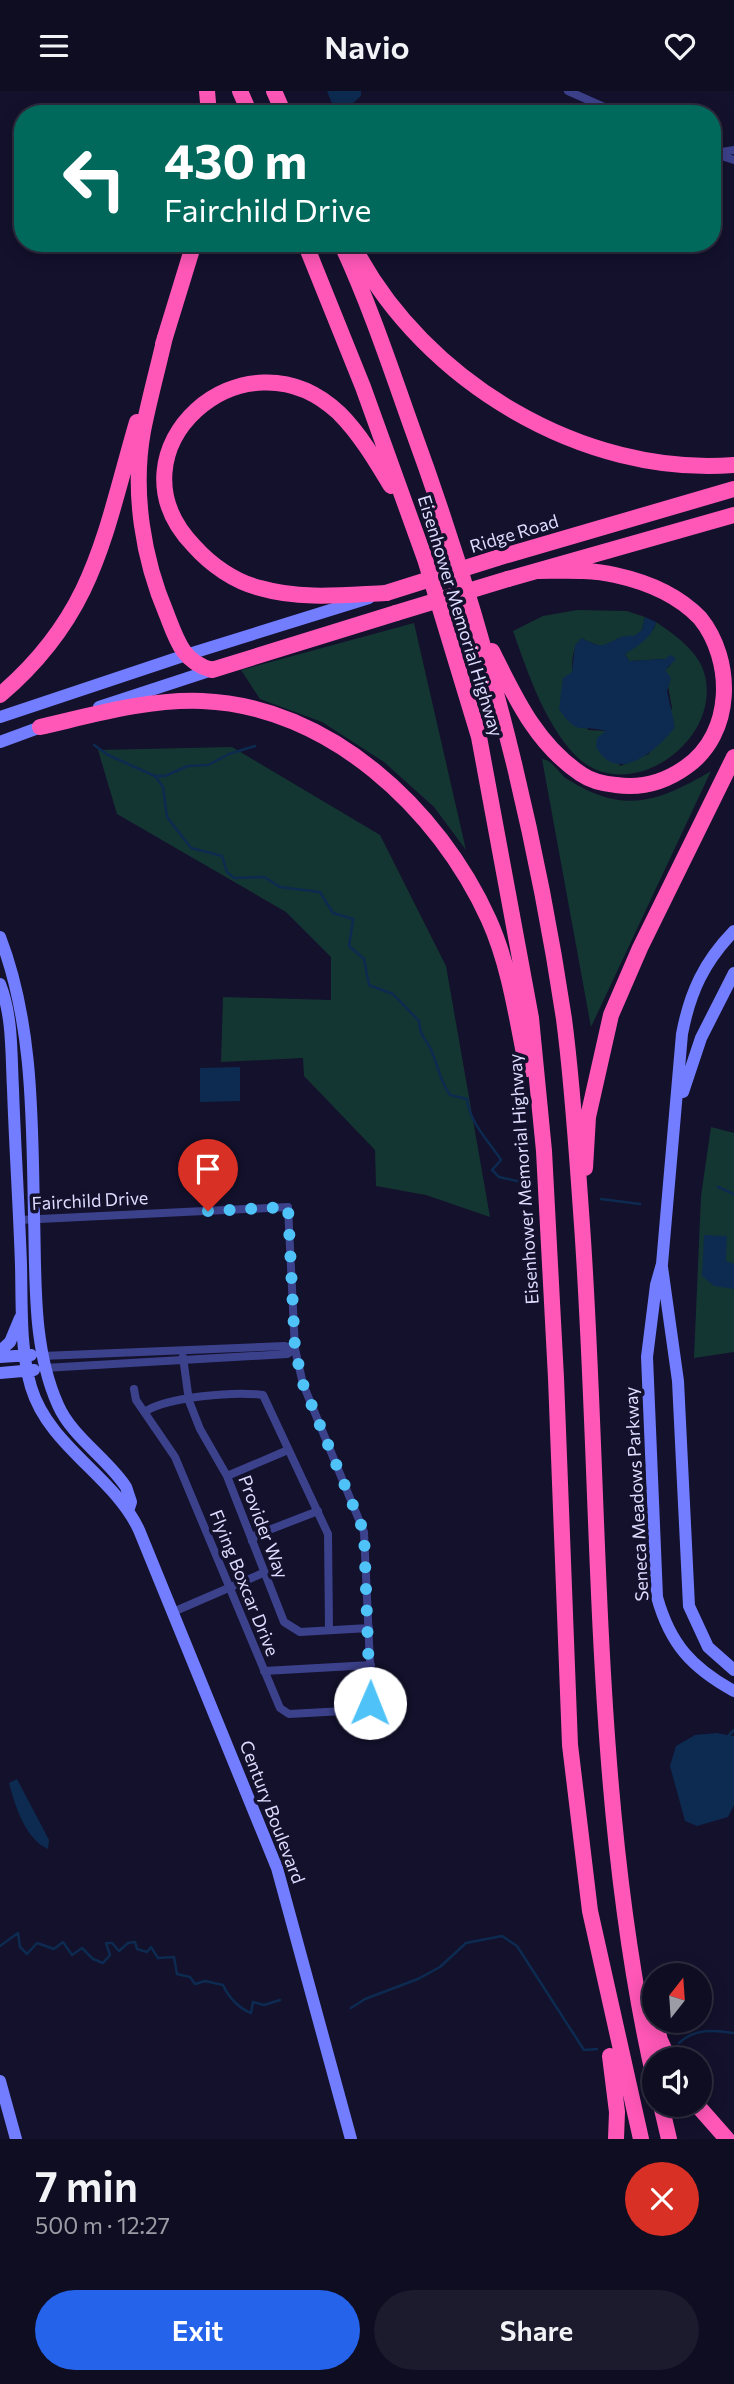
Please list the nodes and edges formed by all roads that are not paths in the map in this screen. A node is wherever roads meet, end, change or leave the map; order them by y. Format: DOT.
graph roads {
  1 [pos="568,91"];
  2 [pos="600,105"];
  3 [pos="191,252"];
  4 [pos="309,252"];
  5 [pos="345,252"];
  6 [pos="357,252"];
  7 [pos="165,337"];
  8 [pos="734,465"];
  9 [pos="731,492"];
  10 [pos="734,515"];
  11 [pos="425,559"];
  12 [pos="536,571"];
  13 [pos="386,593"];
  14 [pos="477,620"];
  15 [pos="186,655"];
  16 [pos="212,670"];
  17 [pos="0,695"];
  18 [pos="0,717"];
  19 [pos="40,727"];
  20 [pos="0,742"];
  21 [pos="734,757"];
  22 [pos="734,931"];
  23 [pos="0,937"];
  24 [pos="734,973"];
  25 [pos="0,984"];
  26 [pos="678,1106"];
  27 [pos="544,1151"];
  28 [pos="34,1218"];
  29 [pos="19,1220"];
  30 [pos="582,1226"];
  31 [pos="662,1264"];
  32 [pos="23,1311"];
  33 [pos="295,1349"];
  34 [pos="0,1350"];
  35 [pos="181,1351"];
  36 [pos="26,1355"];
  37 [pos="0,1357"];
  38 [pos="184,1361"];
  39 [pos="43,1362"];
  40 [pos="27,1371"];
  41 [pos="0,1373"];
  42 [pos="134,1389"];
  43 [pos="189,1401"];
  44 [pos="146,1411"];
  45 [pos="288,1450"];
  46 [pos="227,1476"];
  47 [pos="129,1508"];
  48 [pos="318,1511"];
  49 [pos="252,1541"];
  50 [pos="262,1573"];
  51 [pos="230,1587"];
  52 [pos="173,1612"];
  53 [pos="369,1628"];
  54 [pos="329,1630"];
  55 [pos="371,1665"];
  56 [pos="734,1669"];
  57 [pos="264,1671"];
  58 [pos="734,1691"];
  59 [pos="605,1734"];
  60 [pos="590,1911"];
  61 [pos="648,2047"];
  62 [pos="663,2047"];
  63 [pos="0,2081"];
  64 [pos="664,2117"];
  65 [pos="708,2117"];
  66 [pos="16,2139"];
  67 [pos="351,2139"];
  68 [pos="616,2139"];
  69 [pos="641,2139"];
  70 [pos="669,2139"];
  71 [pos="727,2139"];
  1 -- 2 [label="street"];
  3 -- 7 [label="highway"];
  4 -- 11 [label="highway, Eisenhower Memorial Highway"];
  5 -- 14 [label="highway, Eisenhower Memorial Highway"];
  6 -- 8 [label="highway"];
  7 -- 15 [label="highway"];
  7 -- 17 [label="highway"];
  9 -- 13 [label="highway, Ridge Road, bridge"];
  10 -- 12 [label="highway"];
  11 -- 13 [label="highway"];
  11 -- 27 [label="highway, Eisenhower Memorial Highway"];
  12 -- 14 [label="highway"];
  12 -- 16 [label="highway, bridge"];
  13 -- 15 [label="street, Ridge Road"];
  14 -- 30 [label="highway, Eisenhower Memorial Highway"];
  15 -- 16 [label="highway"];
  15 -- 18 [label="street, Ridge Road"];
  16 -- 19 [label="street"];
  19 -- 20 [label="street"];
  19 -- 27 [label="highway"];
  21 -- 30 [label="highway"];
  22 -- 26 [label="street, Seneca Meadows Parkway"];
  23 -- 28 [label="street, Century Boulevard"];
  24 -- 26 [label="street, Seneca Meadows Parkway"];
  25 -- 29 [label="street, Century Boulevard"];
  26 -- 31 [label="street, Seneca Meadows Parkway"];
  27 -- 60 [label="highway, Eisenhower Memorial Highway"];
  28 -- 29 [label="street, Fairchild Drive"];
  28 -- 33 [label="street, Fairchild Drive"];
  28 -- 39 [label="street, Century Boulevard"];
  29 -- 32 [label="street, Century Boulevard"];
  30 -- 59 [label="highway, Eisenhower Memorial Highway"];
  31 -- 56 [label="street, Seneca Meadows Parkway"];
  31 -- 58 [label="street, Seneca Meadows Parkway"];
  32 -- 34 [label="street"];
  32 -- 36 [label="street, Century Boulevard"];
  33 -- 35 [label="street"];
  33 -- 38 [label="street"];
  33 -- 53 [label="street"];
  35 -- 38 [label="street, Provider Way"];
  35 -- 39 [label="street"];
  36 -- 37 [label="street"];
  36 -- 39 [label="street"];
  36 -- 40 [label="street, Century Boulevard"];
  38 -- 39 [label="street"];
  38 -- 43 [label="street, Provider Way"];
  39 -- 40 [label="street"];
  39 -- 47 [label="street, Century Boulevard"];
  40 -- 41 [label="street"];
  40 -- 47 [label="street, Century Boulevard"];
  42 -- 44 [label="street, Flying Boxcar Drive"];
  43 -- 44 [label="street"];
  43 -- 45 [label="street"];
  43 -- 46 [label="street, Provider Way"];
  44 -- 51 [label="street, Flying Boxcar Drive"];
  45 -- 46 [label="street"];
  45 -- 48 [label="street"];
  46 -- 49 [label="street, Provider Way"];
  47 -- 52 [label="street, Century Boulevard"];
  48 -- 49 [label="street"];
  48 -- 54 [label="street"];
  49 -- 50 [label="street, Provider Way"];
  50 -- 51 [label="street"];
  50 -- 54 [label="street, Provider Way"];
  51 -- 52 [label="street"];
  51 -- 57 [label="street, Flying Boxcar Drive"];
  52 -- 67 [label="street, Century Boulevard"];
  53 -- 54 [label="street, Provider Way"];
  53 -- 55 [label="street"];
  55 -- 57 [label="street"];
  55 -- 57 [label="street, Flying Boxcar Drive"];
  59 -- 61 [label="highway, Eisenhower Memorial Highway"];
  59 -- 62 [label="highway"];
  60 -- 68 [label="highway"];
  60 -- 69 [label="highway, Eisenhower Memorial Highway"];
  63 -- 66 [label="street"];
  64 -- 70 [label="highway"];
  65 -- 71 [label="highway"];
}
